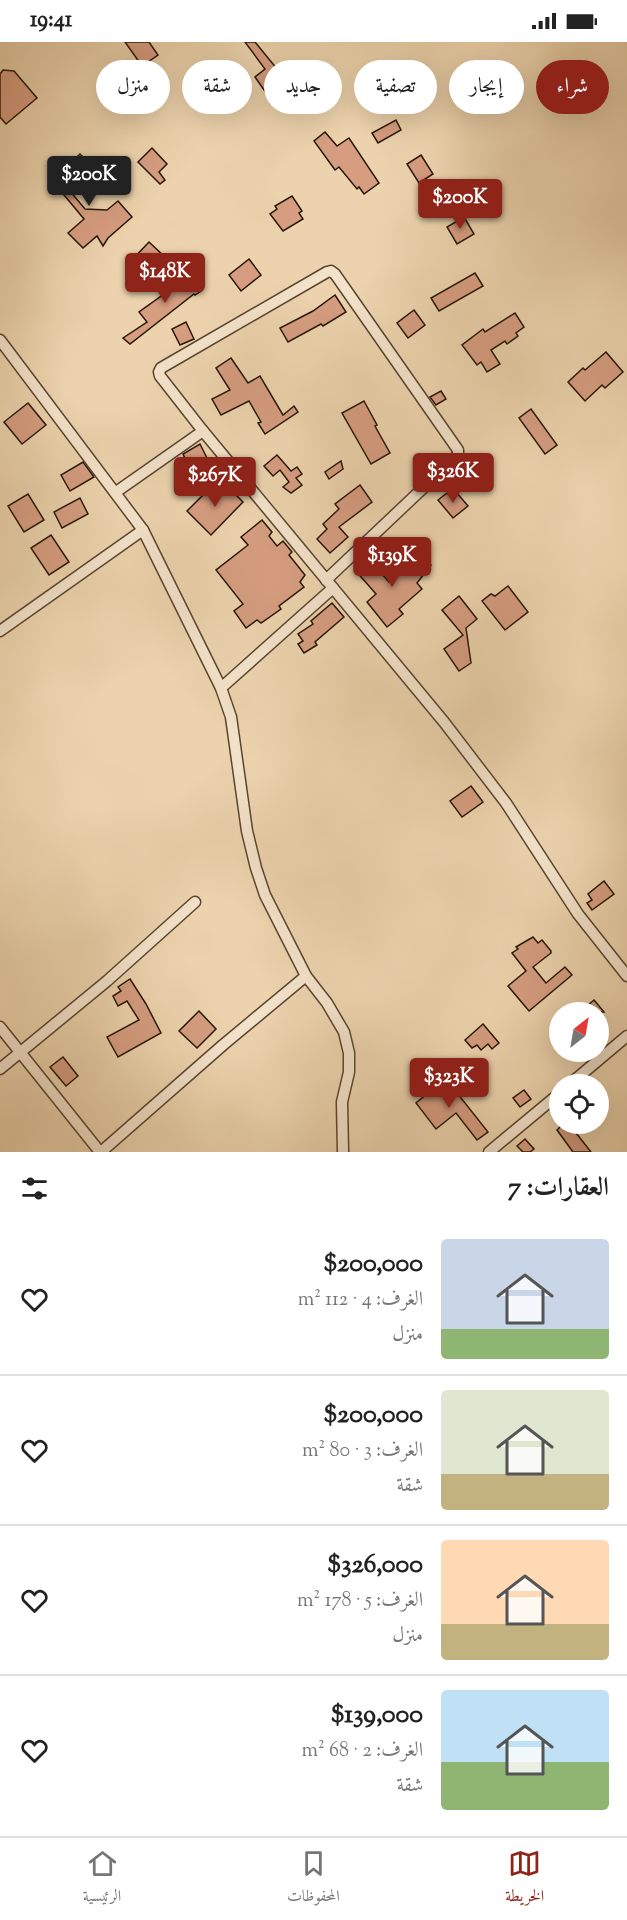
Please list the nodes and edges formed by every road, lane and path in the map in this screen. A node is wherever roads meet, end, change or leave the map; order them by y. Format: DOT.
graph roads {
  1 [pos="0,340"];
  2 [pos="203,431"];
  3 [pos="116,492"];
  4 [pos="143,530"];
  5 [pos="329,584"];
  6 [pos="0,631"];
  7 [pos="221,688"];
  8 [pos="195,902"];
  9 [pos="306,976"];
  10 [pos="627,976"];
  11 [pos="0,1027"];
  12 [pos="627,1036"];
  13 [pos="21,1052"];
  14 [pos="0,1068"];
  15 [pos="582,1074"];
  16 [pos="549,1102"];
  17 [pos="100,1152"];
  18 [pos="343,1152"];
  19 [pos="489,1152"];
  1 -- 3 [label="street"];
  2 -- 3 [label="street"];
  2 -- 5 [label="street"];
  2 -- 5 [label="street"];
  3 -- 4 [label="street"];
  4 -- 6 [label="street"];
  4 -- 7 [label="street"];
  5 -- 7 [label="street"];
  5 -- 10 [label="street"];
  7 -- 9 [label="street"];
  8 -- 13 [label="street"];
  9 -- 17 [label="street"];
  9 -- 18 [label="street"];
  11 -- 13 [label="street"];
  12 -- 15 [label="street"];
  13 -- 14 [label="street"];
  13 -- 17 [label="street"];
  16 -- 19 [label="street"];
}
